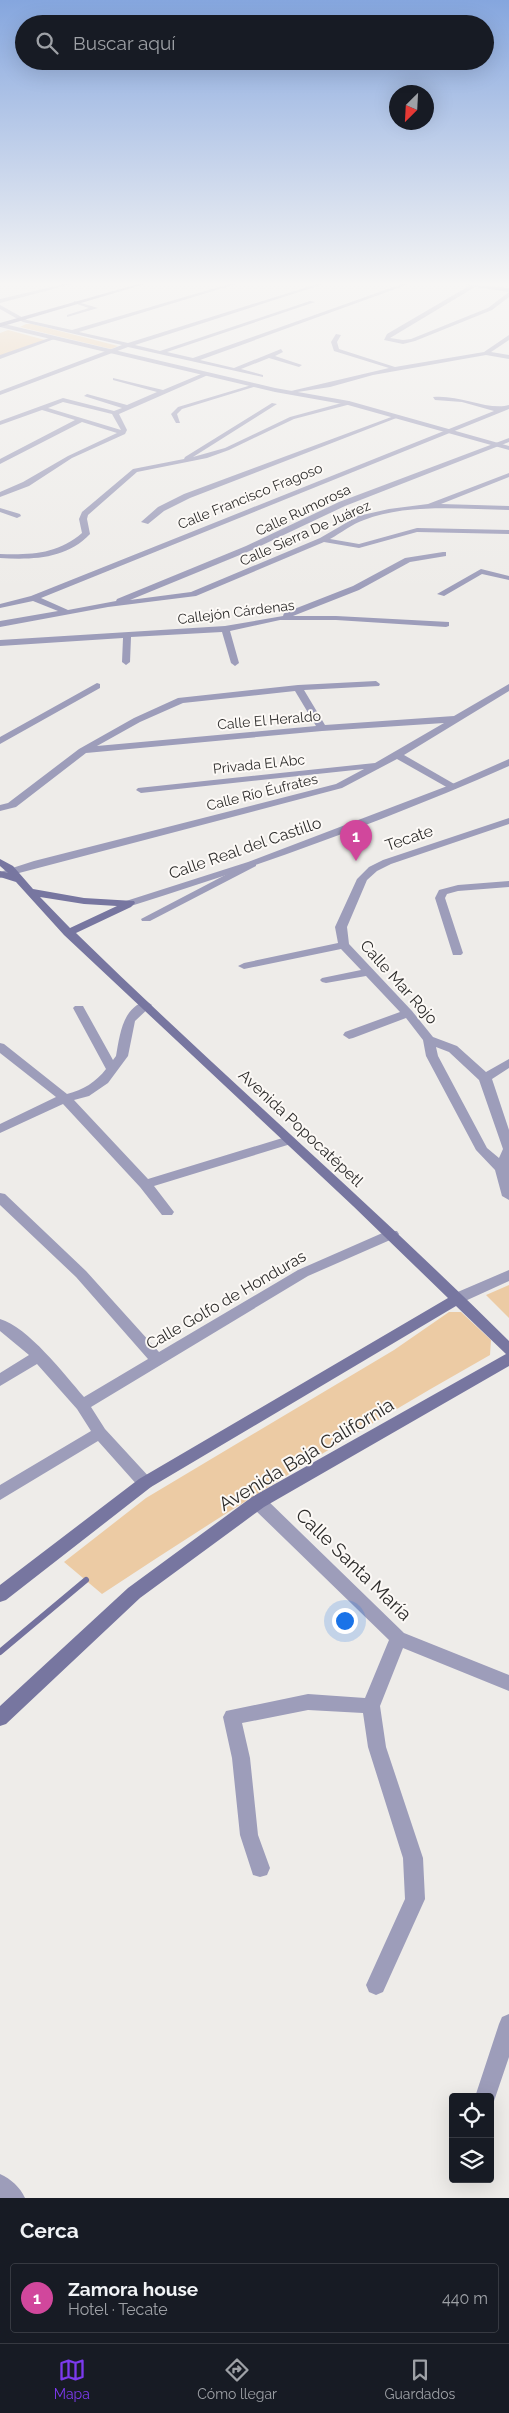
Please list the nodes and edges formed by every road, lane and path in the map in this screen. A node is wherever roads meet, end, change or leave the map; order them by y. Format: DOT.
graph roads {
  1 [pos="15,387"];
  2 [pos="142,387"];
  3 [pos="175,387"];
  4 [pos="252,387"];
  5 [pos="265,387"];
  6 [pos="322,387"];
  7 [pos="346,387"];
  8 [pos="0,392"];
  9 [pos="162,392"];
  10 [pos="293,392"];
  11 [pos="87,396"];
  12 [pos="324,397"];
  13 [pos="435,398"];
  14 [pos="349,403"];
  15 [pos="274,404"];
  16 [pos="40,407"];
  17 [pos="126,407"];
  18 [pos="509,407"];
  19 [pos="500,410"];
  20 [pos="115,413"];
  21 [pos="396,417"];
  22 [pos="79,421"];
  23 [pos="178,422"];
  24 [pos="0,423"];
  25 [pos="446,431"];
  26 [pos="123,432"];
  27 [pos="509,440"];
  28 [pos="497,445"];
  29 [pos="509,448"];
  30 [pos="0,462"];
  31 [pos="178,463"];
  32 [pos="509,475"];
  33 [pos="0,495"];
  34 [pos="429,506"];
  35 [pos="509,508"];
  36 [pos="0,510"];
  37 [pos="17,516"];
  38 [pos="145,522"];
  39 [pos="509,532"];
  40 [pos="323,540"];
  41 [pos="443,554"];
  42 [pos="0,556"];
  43 [pos="509,578"];
  44 [pos="441,594"];
  45 [pos="34,598"];
  46 [pos="108,605"];
  47 [pos="0,606"];
  48 [pos="70,613"];
  49 [pos="280,618"];
  50 [pos="0,624"];
  51 [pos="446,624"];
  52 [pos="225,629"];
  53 [pos="127,636"];
  54 [pos="0,643"];
  55 [pos="126,662"];
  56 [pos="235,663"];
  57 [pos="376,684"];
  58 [pos="96,686"];
  59 [pos="509,687"];
  60 [pos="298,688"];
  61 [pos="459,719"];
  62 [pos="322,728"];
  63 [pos="0,741"];
  64 [pos="82,750"];
  65 [pos="397,756"];
  66 [pos="509,762"];
  67 [pos="379,764"];
  68 [pos="453,788"];
  69 [pos="141,790"];
  70 [pos="0,808"];
  71 [pos="509,820"];
  72 [pos="0,862"];
  73 [pos="252,864"];
  74 [pos="1,874"];
  75 [pos="16,875"];
  76 [pos="509,884"];
  77 [pos="30,892"];
  78 [pos="130,903"];
  79 [pos="146,919"];
  80 [pos="68,933"];
  81 [pos="344,946"];
  82 [pos="457,953"];
  83 [pos="244,966"];
  84 [pos="367,972"];
  85 [pos="326,980"];
  86 [pos="146,1005"];
  87 [pos="79,1008"];
  88 [pos="408,1013"];
  89 [pos="349,1035"];
  90 [pos="429,1040"];
  91 [pos="0,1047"];
  92 [pos="509,1063"];
  93 [pos="112,1070"];
  94 [pos="485,1078"];
  95 [pos="64,1098"];
  96 [pos="0,1130"];
  97 [pos="289,1140"];
  98 [pos="501,1168"];
  99 [pos="145,1184"];
  100 [pos="509,1196"];
  101 [pos="0,1197"];
  102 [pos="167,1212"];
  103 [pos="392,1234"];
  104 [pos="509,1275"];
  105 [pos="458,1298"];
  106 [pos="4,1326"];
  107 [pos="509,1350"];
  108 [pos="40,1356"];
  109 [pos="509,1359"];
  110 [pos="158,1360"];
  111 [pos="0,1380"];
  112 [pos="82,1405"];
  113 [pos="100,1433"];
  114 [pos="145,1483"];
  115 [pos="0,1494"];
  116 [pos="258,1502"];
  117 [pos="1,1592"];
  118 [pos="398,1638"];
  119 [pos="509,1683"];
  120 [pos="370,1706"];
  121 [pos="0,1718"];
  122 [pos="260,1868"];
  123 [pos="376,1985"];
  124 [pos="509,2024"];
  125 [pos="487,2093"];
  126 [pos="0,2185"];
  127 [pos="14,2198"];
  1 -- 8 [label="street"];
  2 -- 9 [label="street"];
  3 -- 9 [label="street"];
  4 -- 23 [label="street"];
  5 -- 10 [label="street"];
  6 -- 10 [label="street"];
  7 -- 12 [label="street"];
  9 -- 17 [label="street"];
  10 -- 12 [label="street"];
  11 -- 17 [label="street"];
  12 -- 14 [label="street"];
  13 -- 19 [label="street"];
  14 -- 21 [label="street"];
  14 -- 31 [label="street"];
  15 -- 31 [label="street"];
  16 -- 20 [label="street"];
  16 -- 22 [label="street"];
  16 -- 24 [label="street"];
  17 -- 20 [label="street"];
  18 -- 19 [label="street, Calle Francisco Fragoso"];
  19 -- 25 [label="street, Calle Francisco Fragoso"];
  20 -- 26 [label="street"];
  21 -- 25 [label="street"];
  21 -- 38 [label="street"];
  22 -- 26 [label="street"];
  22 -- 30 [label="street"];
  25 -- 28 [label="street"];
  25 -- 45 [label="street, Calle Francisco Fragoso"];
  26 -- 33 [label="street"];
  27 -- 28 [label="street, Calle Rumorosa"];
  28 -- 29 [label="street"];
  28 -- 46 [label="street, Calle Rumorosa"];
  31 -- 42 [label="street"];
  32 -- 34 [label="street, Calle Sierra De Juárez"];
  34 -- 35 [label="street"];
  34 -- 40 [label="street, Calle Sierra De Juárez"];
  36 -- 37 [label="street"];
  39 -- 40 [label="street"];
  40 -- 46 [label="street, Calle Sierra De Juárez"];
  41 -- 49 [label="street"];
  43 -- 44 [label="street"];
  45 -- 47 [label="street, Calle Francisco Fragoso"];
  45 -- 48 [label="street"];
  46 -- 48 [label="street"];
  48 -- 50 [label="street"];
  49 -- 51 [label="street, Callejón Cárdenas"];
  49 -- 52 [label="street, Callejón Cárdenas"];
  52 -- 53 [label="street, Callejón Cárdenas"];
  52 -- 56 [label="street"];
  53 -- 54 [label="street, Callejón Cárdenas"];
  53 -- 55 [label="street"];
  57 -- 60 [label="street"];
  58 -- 63 [label="street"];
  59 -- 61 [label="street, Calle Río Éufrates"];
  60 -- 62 [label="street"];
  60 -- 64 [label="street"];
  61 -- 62 [label="street, Calle El Heraldo"];
  61 -- 65 [label="street, Calle Río Éufrates"];
  62 -- 64 [label="street, Calle El Heraldo"];
  64 -- 70 [label="street"];
  65 -- 67 [label="street, Calle Río Éufrates"];
  65 -- 68 [label="street"];
  66 -- 68 [label="street, Calle Real del Castillo"];
  67 -- 69 [label="street, Privada El Abc"];
  67 -- 75 [label="street, Calle Río Éufrates"];
  68 -- 73 [label="street, Calle Real del Castillo"];
  71 -- 81 [label="street, Tecate"];
  72 -- 75 [label="main road, Avenida Popocatépetl"];
  73 -- 78 [label="street, Calle Real del Castillo"];
  73 -- 79 [label="street"];
  74 -- 75 [label="main road"];
  75 -- 77 [label="main road, Avenida Popocatépetl"];
  76 -- 82 [label="street"];
  77 -- 78 [label="main road"];
  77 -- 80 [label="main road, Avenida Popocatépetl"];
  78 -- 80 [label="main road"];
  80 -- 86 [label="main road, Avenida Popocatépetl"];
  81 -- 83 [label="street"];
  81 -- 84 [label="street, Calle Mar Rojo"];
  84 -- 85 [label="street"];
  84 -- 88 [label="street, Calle Mar Rojo"];
  86 -- 93 [label="street"];
  86 -- 97 [label="main road, Avenida Popocatépetl"];
  87 -- 93 [label="street"];
  88 -- 89 [label="street"];
  88 -- 90 [label="street, Calle Mar Rojo"];
  90 -- 94 [label="street, Calle Mar Rojo"];
  90 -- 98 [label="street, Calle Mar Rojo"];
  91 -- 95 [label="street"];
  92 -- 94 [label="street"];
  93 -- 95 [label="street"];
  94 -- 98 [label="street"];
  95 -- 96 [label="street"];
  95 -- 99 [label="street"];
  97 -- 99 [label="street"];
  97 -- 103 [label="main road, Avenida Popocatépetl"];
  98 -- 100 [label="street"];
  99 -- 102 [label="street"];
  101 -- 110 [label="street"];
  103 -- 105 [label="main road, Avenida Popocatépetl"];
  103 -- 110 [label="street, Calle Golfo de Honduras"];
  104 -- 105 [label="street"];
  105 -- 107 [label="main road, Avenida Popocatépetl"];
  105 -- 114 [label="main road"];
  106 -- 108 [label="street"];
  108 -- 111 [label="street"];
  108 -- 112 [label="street"];
  109 -- 116 [label="main road, Avenida Baja California"];
  110 -- 112 [label="street, Calle Golfo de Honduras"];
  112 -- 113 [label="street"];
  113 -- 114 [label="street"];
  113 -- 115 [label="street"];
  114 -- 117 [label="main road"];
  116 -- 118 [label="street, Calle Santa María"];
  116 -- 121 [label="main road, Avenida Baja California"];
  118 -- 119 [label="street, Calle Santa María"];
  118 -- 120 [label="street"];
  120 -- 122 [label="street"];
  120 -- 123 [label="street"];
  124 -- 125 [label="street"];
  126 -- 127 [label="street"];
}
